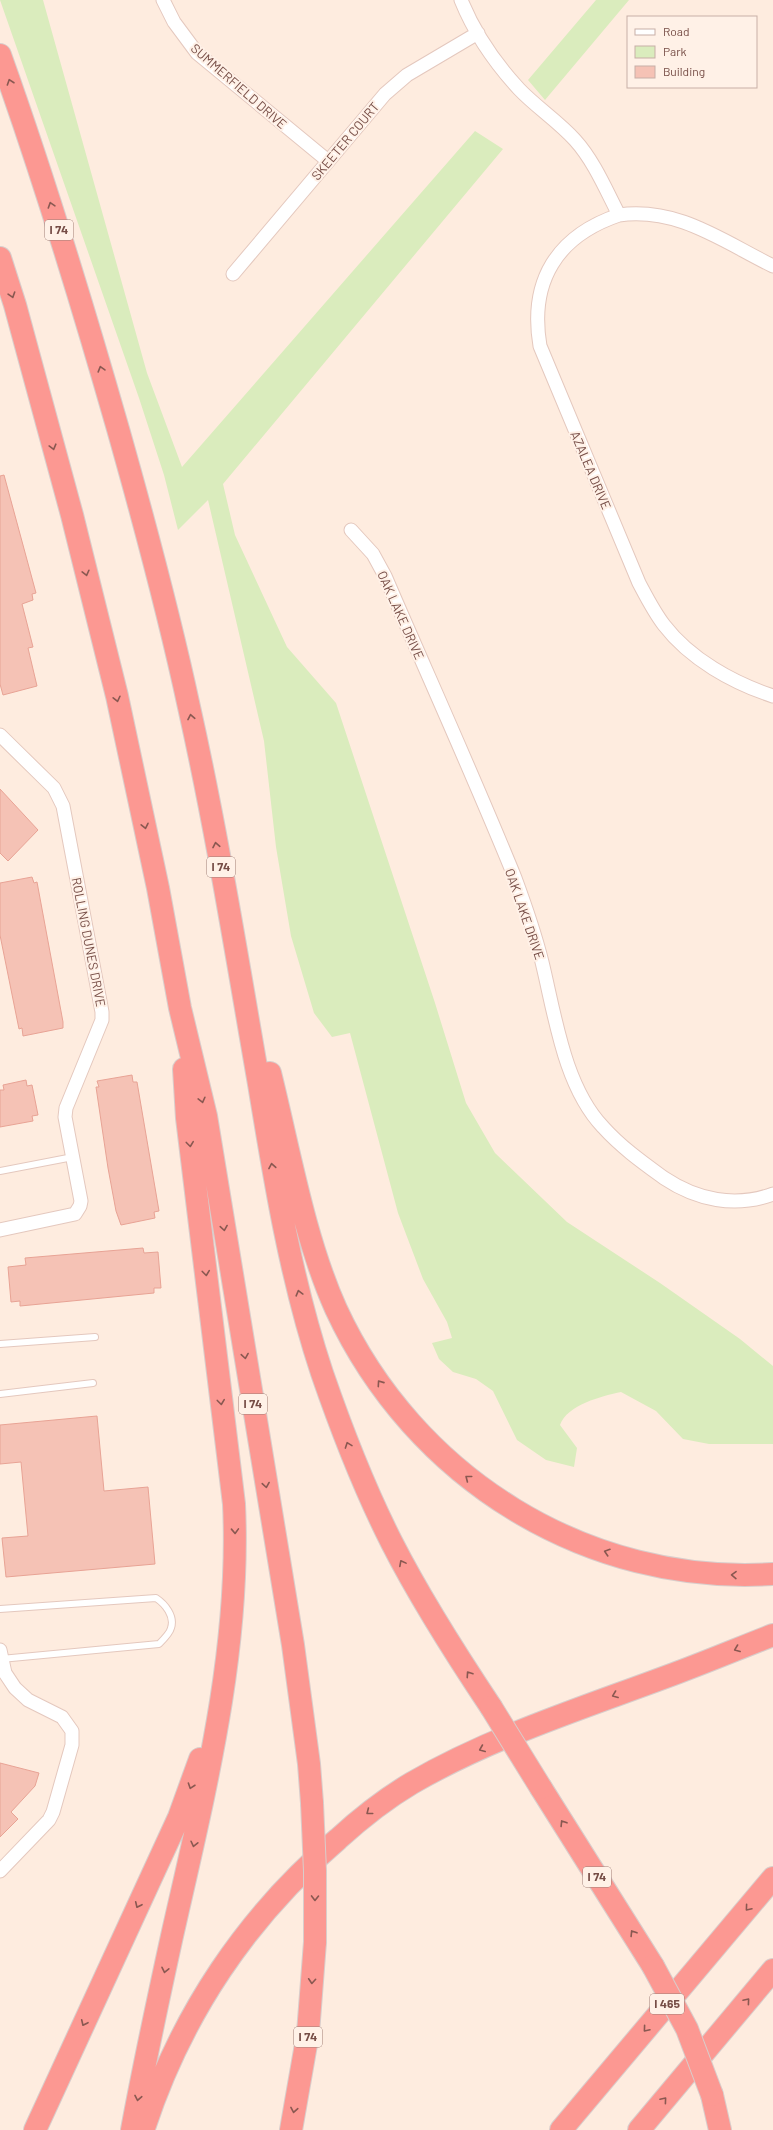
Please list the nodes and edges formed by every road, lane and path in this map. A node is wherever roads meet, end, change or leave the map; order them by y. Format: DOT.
graph roads {
  1 [pos="163,0"];
  2 [pos="461,0"];
  3 [pos="478,33"];
  4 [pos="0,55"];
  5 [pos="328,161"];
  6 [pos="619,215"];
  7 [pos="0,258"];
  8 [pos="773,266"];
  9 [pos="233,274"];
  10 [pos="351,530"];
  11 [pos="773,696"];
  12 [pos="0,734"];
  13 [pos="228,907"];
  14 [pos="180,1008"];
  15 [pos="73,1157"];
  16 [pos="0,1171"];
  17 [pos="773,1194"];
  18 [pos="0,1230"];
  19 [pos="95,1337"];
  20 [pos="0,1344"];
  21 [pos="93,1383"];
  22 [pos="0,1394"];
  23 [pos="773,1574"];
  24 [pos="0,1609"];
  25 [pos="773,1635"];
  26 [pos="228,1654"];
  27 [pos="1,1655"];
  28 [pos="0,1871"];
  29 [pos="773,1878"];
  30 [pos="773,1970"];
  31 [pos="35,2130"];
  32 [pos="132,2130"];
  33 [pos="143,2130"];
  34 [pos="291,2130"];
  35 [pos="560,2130"];
  36 [pos="638,2130"];
  37 [pos="720,2130"];
  1 -- 5 [label="street, SUMMERFIELD DRIVE"];
  2 -- 3 [label="street"];
  3 -- 5 [label="street, SKEETER COURT"];
  3 -- 6 [label="street"];
  13 -- 4 [label="highway, I 74, one-way"];
  5 -- 9 [label="street, SKEETER COURT"];
  6 -- 8 [label="street, AZALEA DRIVE"];
  6 -- 11 [label="street, AZALEA DRIVE"];
  7 -- 14 [label="highway, I 74, one-way"];
  10 -- 17 [label="street, OAK LAKE DRIVE"];
  12 -- 15 [label="street, ROLLING DUNES DRIVE"];
  23 -- 13 [label="highway, one-way"];
  37 -- 13 [label="highway, I 74, one-way, bridge"];
  14 -- 26 [label="highway, one-way"];
  14 -- 34 [label="highway, I 74, one-way, bridge"];
  15 -- 16 [label="lane"];
  15 -- 18 [label="street, ROLLING DUNES DRIVE"];
  19 -- 20 [label="lane"];
  21 -- 22 [label="lane"];
  24 -- 27 [label="lane"];
  25 -- 33 [label="highway, one-way"];
  26 -- 31 [label="highway, one-way"];
  26 -- 32 [label="highway, one-way"];
  27 -- 28 [label="street"];
  29 -- 35 [label="highway, I 465, one-way"];
  36 -- 30 [label="highway, one-way"];
}
